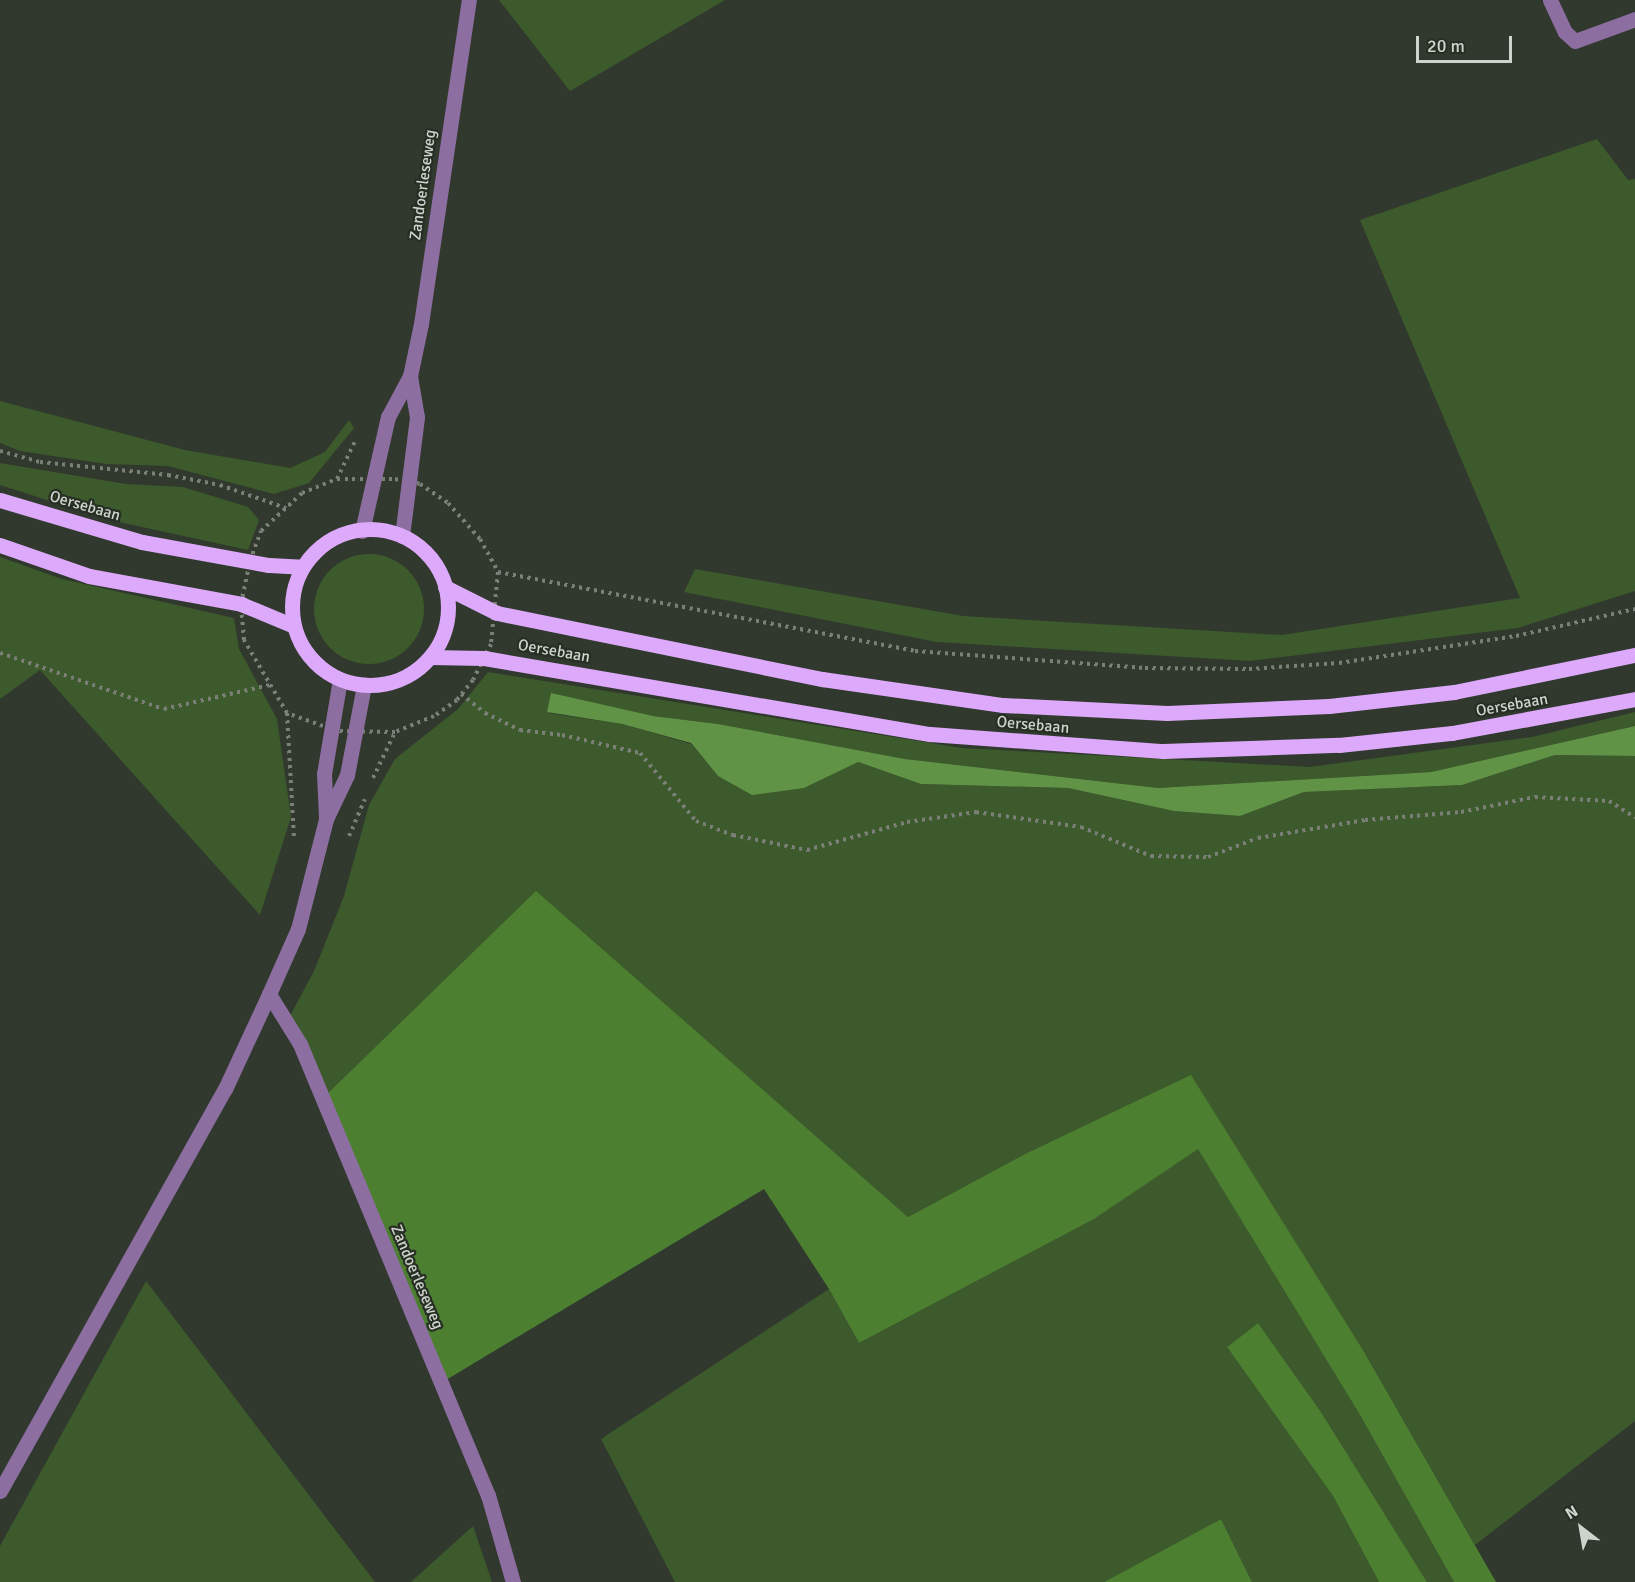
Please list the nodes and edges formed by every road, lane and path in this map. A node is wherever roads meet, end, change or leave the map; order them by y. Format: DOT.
graph roads {
  1 [pos="469,0"];
  2 [pos="1550,0"];
  3 [pos="1635,18"];
  4 [pos="410,376"];
  5 [pos="361,428"];
  6 [pos="0,451"];
  7 [pos="337,479"];
  8 [pos="0,500"];
  9 [pos="286,508"];
  10 [pos="362,531"];
  11 [pos="402,536"];
  12 [pos="0,545"];
  13 [pos="302,567"];
  14 [pos="498,572"];
  15 [pos="445,587"];
  16 [pos="1635,609"];
  17 [pos="294,626"];
  18 [pos="0,653"];
  19 [pos="1635,655"];
  20 [pos="430,657"];
  21 [pos="340,680"];
  22 [pos="270,685"];
  23 [pos="363,685"];
  24 [pos="461,694"];
  25 [pos="1635,699"];
  26 [pos="287,712"];
  27 [pos="395,732"];
  28 [pos="290,781"];
  29 [pos="370,787"];
  30 [pos="1635,817"];
  31 [pos="326,819"];
  32 [pos="269,994"];
  33 [pos="0,1491"];
  34 [pos="513,1582"];
  1 -- 4 [label="street, Zandoerleseweg"];
  2 -- 3 [label="street"];
  4 -- 10 [label="street, Zandoerleseweg"];
  4 -- 11 [label="street, Zandoerleseweg"];
  5 -- 7 [label="path"];
  6 -- 9 [label="path, Oersebaan"];
  8 -- 13 [label="main road, Oersebaan"];
  10 -- 11 [label="main road"];
  10 -- 13 [label="main road"];
  11 -- 15 [label="main road"];
  12 -- 17 [label="main road"];
  13 -- 17 [label="main road"];
  14 -- 16 [label="path"];
  15 -- 19 [label="main road, Oersebaan"];
  15 -- 20 [label="main road"];
  17 -- 21 [label="main road"];
  18 -- 22 [label="path"];
  20 -- 23 [label="main road"];
  20 -- 25 [label="main road, Oersebaan"];
  21 -- 23 [label="main road"];
  21 -- 31 [label="street"];
  23 -- 31 [label="street"];
  24 -- 30 [label="path"];
  26 -- 28 [label="path"];
  27 -- 29 [label="path"];
  31 -- 32 [label="street"];
  32 -- 33 [label="street"];
  32 -- 34 [label="street, Zandoerleseweg"];
}
